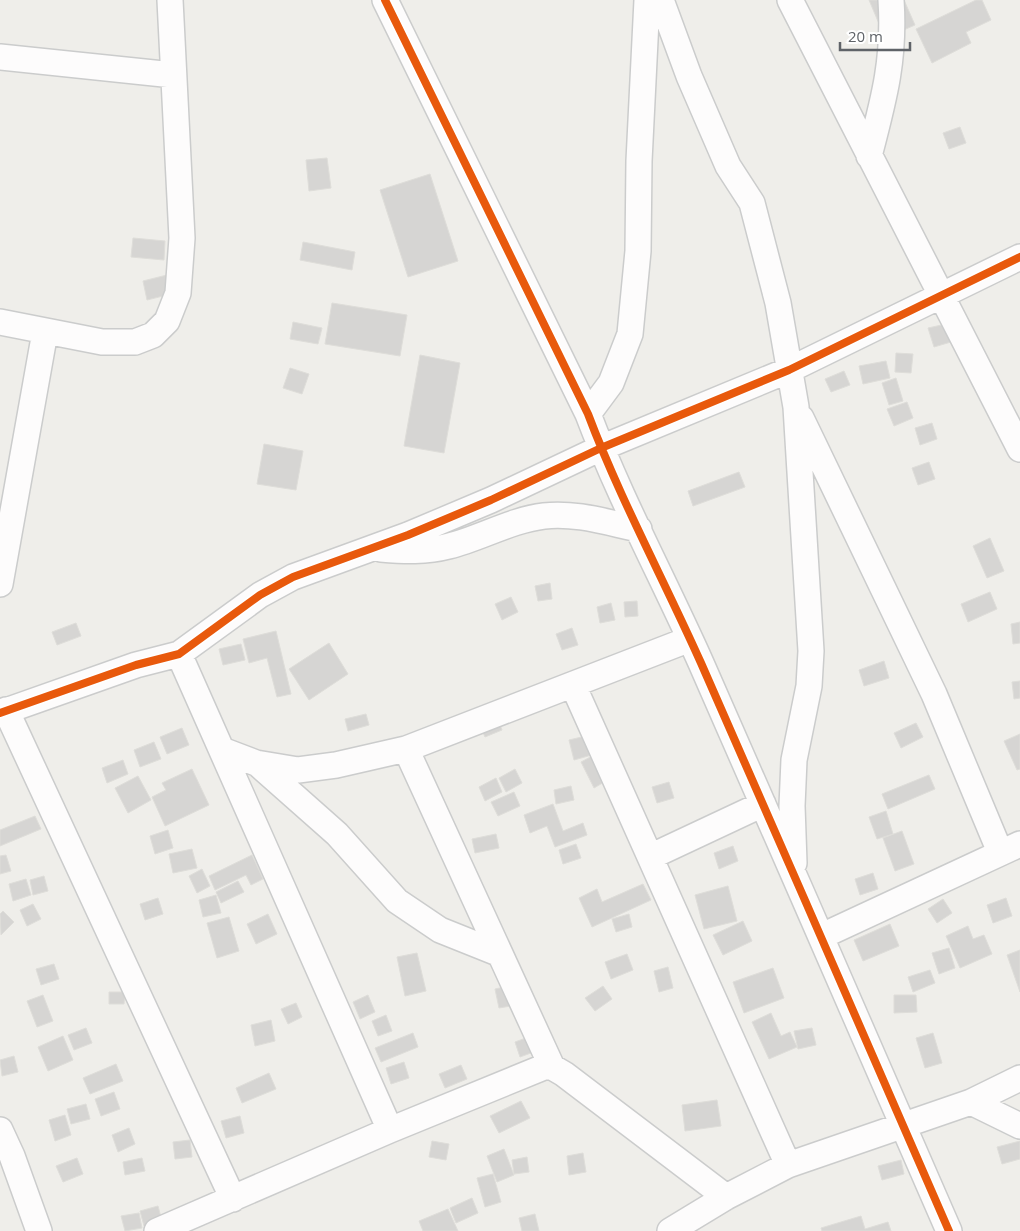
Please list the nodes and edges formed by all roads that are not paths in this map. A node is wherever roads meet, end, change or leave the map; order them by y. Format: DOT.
graph roads {
  1 [pos="170,0"];
  2 [pos="385,0"];
  3 [pos="647,0"];
  4 [pos="661,0"];
  5 [pos="790,0"];
  6 [pos="892,0"];
  7 [pos="0,57"];
  8 [pos="172,75"];
  9 [pos="869,156"];
  10 [pos="1020,257"];
  11 [pos="941,295"];
  12 [pos="0,322"];
  13 [pos="45,332"];
  14 [pos="789,370"];
  15 [pos="796,407"];
  16 [pos="588,414"];
  17 [pos="601,448"];
  18 [pos="1020,449"];
  19 [pos="639,529"];
  20 [pos="371,548"];
  21 [pos="0,584"];
  22 [pos="690,639"];
  23 [pos="179,654"];
  24 [pos="573,684"];
  25 [pos="3,711"];
  26 [pos="406,749"];
  27 [pos="222,750"];
  28 [pos="256,763"];
  29 [pos="763,804"];
  30 [pos="1010,848"];
  31 [pos="650,857"];
  32 [pos="794,876"];
  33 [pos="822,936"];
  34 [pos="500,954"];
  35 [pos="552,1067"];
  36 [pos="1020,1078"];
  37 [pos="971,1102"];
  38 [pos="903,1124"];
  39 [pos="1020,1126"];
  40 [pos="0,1130"];
  41 [pos="390,1130"];
  42 [pos="788,1165"];
  43 [pos="726,1197"];
  44 [pos="233,1198"];
  45 [pos="39,1231"];
  46 [pos="157,1231"];
  47 [pos="670,1231"];
  48 [pos="949,1231"];
  1 -- 8 [label="street"];
  2 -- 16 [label="street"];
  3 -- 16 [label="street"];
  4 -- 14 [label="street"];
  5 -- 9 [label="street"];
  6 -- 9 [label="street"];
  7 -- 8 [label="street"];
  8 -- 13 [label="street"];
  9 -- 11 [label="street"];
  10 -- 11 [label="street"];
  11 -- 14 [label="street"];
  11 -- 18 [label="street"];
  12 -- 13 [label="street"];
  13 -- 21 [label="street"];
  14 -- 15 [label="street"];
  14 -- 17 [label="street"];
  15 -- 30 [label="street"];
  15 -- 32 [label="street"];
  16 -- 17 [label="street"];
  17 -- 19 [label="street"];
  17 -- 20 [label="street"];
  19 -- 20 [label="street"];
  19 -- 22 [label="street"];
  20 -- 23 [label="street"];
  22 -- 24 [label="street"];
  22 -- 29 [label="street"];
  23 -- 25 [label="street"];
  23 -- 27 [label="street"];
  24 -- 26 [label="street"];
  24 -- 31 [label="street"];
  25 -- 44 [label="street"];
  26 -- 28 [label="street"];
  26 -- 34 [label="street"];
  27 -- 28 [label="street"];
  27 -- 41 [label="street"];
  28 -- 34 [label="street"];
  29 -- 31 [label="street"];
  29 -- 32 [label="street"];
  30 -- 33 [label="street"];
  31 -- 42 [label="street"];
  32 -- 33 [label="street"];
  33 -- 38 [label="street"];
  34 -- 35 [label="street"];
  35 -- 41 [label="street"];
  35 -- 43 [label="street"];
  36 -- 37 [label="street"];
  37 -- 38 [label="street"];
  37 -- 39 [label="street"];
  38 -- 42 [label="street"];
  38 -- 48 [label="street"];
  40 -- 45 [label="street"];
  41 -- 44 [label="street"];
  42 -- 43 [label="street"];
  43 -- 47 [label="street"];
  44 -- 46 [label="street"];
}
